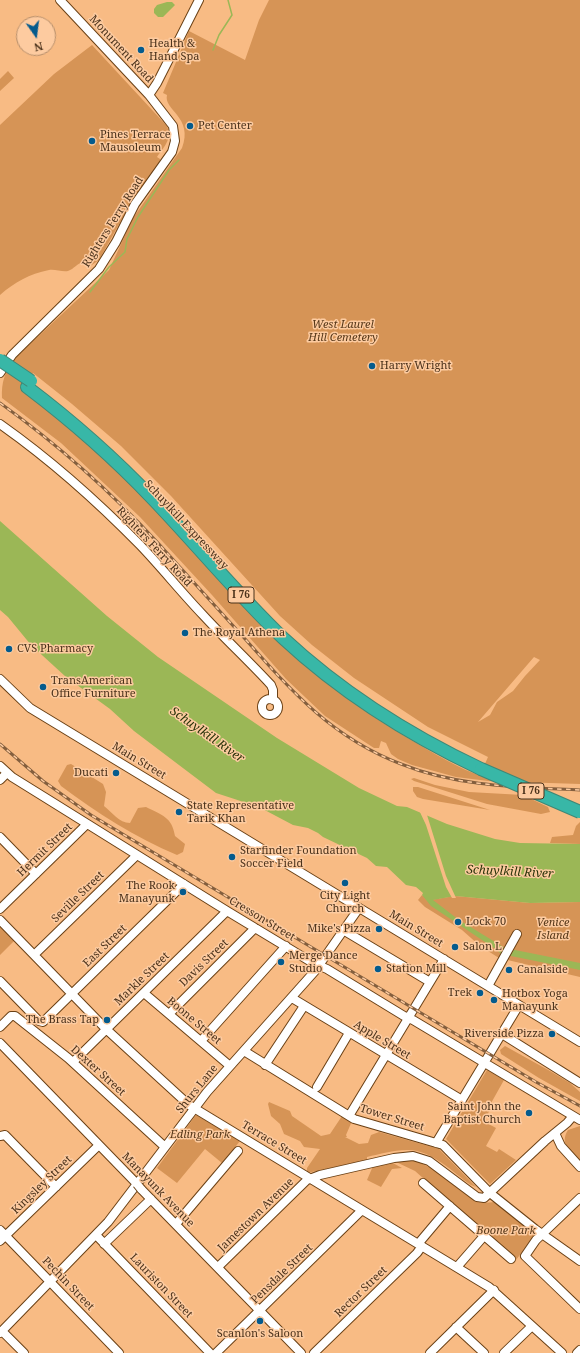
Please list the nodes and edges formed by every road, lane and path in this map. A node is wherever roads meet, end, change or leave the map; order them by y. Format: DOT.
graph roads {
  1 [pos="60,0"];
  2 [pos="199,0"];
  3 [pos="149,95"];
  4 [pos="0,360"];
  5 [pos="0,368"];
  6 [pos="0,374"];
  7 [pos="29,384"];
  8 [pos="0,424"];
  9 [pos="0,679"];
  10 [pos="273,700"];
  11 [pos="0,766"];
  12 [pos="483,766"];
  13 [pos="7,773"];
  14 [pos="0,780"];
  15 [pos="580,804"];
  16 [pos="580,812"];
  17 [pos="87,824"];
  18 [pos="0,837"];
  19 [pos="137,855"];
  20 [pos="36,874"];
  21 [pos="184,884"];
  22 [pos="359,908"];
  23 [pos="0,909"];
  24 [pos="227,911"];
  25 [pos="0,920"];
  26 [pos="255,928"];
  27 [pos="343,930"];
  28 [pos="517,934"];
  29 [pos="286,946"];
  30 [pos="34,955"];
  31 [pos="444,959"];
  32 [pos="320,965"];
  33 [pos="0,981"];
  34 [pos="430,982"];
  35 [pos="488,986"];
  36 [pos="144,993"];
  37 [pos="72,994"];
  38 [pos="292,998"];
  39 [pos="519,1005"];
  40 [pos="304,1006"];
  41 [pos="169,1014"];
  42 [pos="408,1018"];
  43 [pos="0,1027"];
  44 [pos="106,1029"];
  45 [pos="349,1033"];
  46 [pos="502,1034"];
  47 [pos="201,1041"];
  48 [pos="580,1042"];
  49 [pos="0,1043"];
  50 [pos="244,1051"];
  51 [pos="386,1055"];
  52 [pos="73,1062"];
  53 [pos="484,1062"];
  54 [pos="265,1065"];
  55 [pos="230,1066"];
  56 [pos="580,1083"];
  57 [pos="317,1087"];
  58 [pos="462,1100"];
  59 [pos="194,1108"];
  60 [pos="349,1116"];
  61 [pos="576,1118"];
  62 [pos="555,1133"];
  63 [pos="2,1135"];
  64 [pos="436,1143"];
  65 [pos="99,1145"];
  66 [pos="165,1147"];
  67 [pos="238,1151"];
  68 [pos="580,1167"];
  69 [pos="310,1178"];
  70 [pos="423,1183"];
  71 [pos="56,1187"];
  72 [pos="490,1193"];
  73 [pos="580,1198"];
  74 [pos="151,1199"];
  75 [pos="450,1206"];
  76 [pos="362,1210"];
  77 [pos="176,1224"];
  78 [pos="542,1234"];
  79 [pos="2,1235"];
  80 [pos="96,1235"];
  81 [pos="484,1236"];
  82 [pos="104,1244"];
  83 [pos="420,1245"];
  84 [pos="511,1259"];
  85 [pos="580,1261"];
  86 [pos="218,1267"];
  87 [pos="457,1267"];
  88 [pos="50,1282"];
  89 [pos="494,1290"];
  90 [pos="580,1308"];
  91 [pos="260,1311"];
  92 [pos="532,1326"];
  93 [pos="456,1327"];
  94 [pos="1,1332"];
  95 [pos="580,1350"];
  96 [pos="24,1353"];
  97 [pos="119,1353"];
  98 [pos="210,1353"];
  99 [pos="216,1353"];
  100 [pos="301,1353"];
  101 [pos="314,1353"];
  102 [pos="430,1353"];
  103 [pos="484,1353"];
  104 [pos="504,1353"];
  105 [pos="562,1353"];
  106 [pos="577,1353"];
  1 -- 3 [label="street, Monument Road"];
  2 -- 3 [label="street"];
  3 -- 6 [label="street, Righters Ferry Road"];
  4 -- 7 [label="highway, Schuylkill Expressway / I 76, bridge"];
  5 -- 7 [label="highway, Schuylkill Expressway / I 76"];
  7 -- 12 [label="highway, Schuylkill Expressway / I 76"];
  8 -- 10 [label="street, Righters Ferry Road"];
  9 -- 22 [label="street, Main Street"];
  11 -- 13 [label="street, Cresson Street"];
  12 -- 15 [label="highway, Schuylkill Expressway / I 76"];
  12 -- 16 [label="highway, Schuylkill Expressway / I 76, bridge"];
  13 -- 14 [label="street"];
  13 -- 17 [label="street, Cresson Street"];
  17 -- 19 [label="street, Cresson Street"];
  17 -- 20 [label="street, Hermit Street"];
  18 -- 20 [label="street"];
  19 -- 21 [label="street, Cresson Street"];
  19 -- 30 [label="street, Seville Street"];
  20 -- 23 [label="street, Hermit Street"];
  21 -- 24 [label="street, Cresson Street"];
  21 -- 37 [label="street, East Street"];
  22 -- 27 [label="street, Shurs Lane"];
  22 -- 31 [label="street, Main Street"];
  24 -- 26 [label="street, Cresson Street"];
  24 -- 36 [label="street, Markle Street"];
  25 -- 30 [label="street, Terrace Street"];
  26 -- 29 [label="street, Cresson Street"];
  26 -- 41 [label="street, Davis Street"];
  27 -- 32 [label="street, Shurs Lane"];
  27 -- 34 [label="street"];
  28 -- 35 [label="street"];
  29 -- 32 [label="street, Cresson Street"];
  29 -- 47 [label="street"];
  30 -- 37 [label="street, Terrace Street"];
  31 -- 34 [label="street"];
  31 -- 35 [label="street, Main Street"];
  32 -- 38 [label="street, Shurs Lane"];
  32 -- 42 [label="street, Cresson Street"];
  33 -- 37 [label="street, East Street"];
  34 -- 42 [label="street"];
  35 -- 39 [label="street, Main Street"];
  36 -- 41 [label="street, Boone Street"];
  36 -- 44 [label="street, Markle Street"];
  37 -- 44 [label="street, Terrace Street"];
  38 -- 40 [label="street, Apple Street"];
  38 -- 50 [label="street, Shurs Lane"];
  39 -- 46 [label="street"];
  39 -- 48 [label="street, Main Street"];
  40 -- 45 [label="street, Apple Street"];
  40 -- 54 [label="street"];
  41 -- 47 [label="street, Boone Street"];
  42 -- 51 [label="street"];
  42 -- 53 [label="street, Cresson Street"];
  43 -- 52 [label="street, Dexter Street"];
  44 -- 52 [label="street, Markle Street"];
  44 -- 59 [label="street, Terrace Street"];
  45 -- 51 [label="street, Apple Street"];
  45 -- 57 [label="street"];
  46 -- 53 [label="street"];
  46 -- 56 [label="street"];
  47 -- 55 [label="street, Boone Street"];
  49 -- 65 [label="street, Manayunk Avenue"];
  50 -- 54 [label="street, Tower Street"];
  50 -- 55 [label="street, Shurs Lane"];
  51 -- 58 [label="street, Apple Street"];
  51 -- 60 [label="street"];
  52 -- 66 [label="street, Dexter Street"];
  53 -- 58 [label="street"];
  53 -- 61 [label="street, Cresson Street"];
  54 -- 60 [label="street, Tower Street"];
  55 -- 59 [label="street, Shurs Lane"];
  58 -- 64 [label="street"];
  59 -- 66 [label="street, Shurs Lane"];
  59 -- 69 [label="street, Terrace Street"];
  60 -- 64 [label="street, Tower Street"];
  61 -- 62 [label="street"];
  62 -- 68 [label="street"];
  62 -- 72 [label="street"];
  63 -- 71 [label="street"];
  64 -- 72 [label="street, Tower Street"];
  65 -- 71 [label="street, Kingsley Street"];
  65 -- 74 [label="street, Manayunk Avenue, bridge"];
  66 -- 80 [label="street, Shurs Lane"];
  67 -- 77 [label="street"];
  69 -- 72 [label="street"];
  69 -- 76 [label="street, Terrace Street"];
  69 -- 86 [label="street, Jamestown Avenue"];
  70 -- 75 [label="street"];
  71 -- 79 [label="street, Kingsley Street"];
  72 -- 78 [label="street, Tower Street"];
  73 -- 78 [label="street"];
  74 -- 77 [label="street, Manayunk Avenue"];
  74 -- 82 [label="street"];
  75 -- 81 [label="street"];
  75 -- 83 [label="street, Rector Street"];
  76 -- 83 [label="street, Terrace Street"];
  76 -- 91 [label="street, Pensdale Street"];
  77 -- 86 [label="street, Manayunk Avenue"];
  78 -- 85 [label="street, Tower Street"];
  78 -- 90 [label="street"];
  79 -- 88 [label="street, Pechin Street"];
  80 -- 82 [label="street, Lauriston Street"];
  80 -- 88 [label="street, Shurs Lane"];
  81 -- 84 [label="street"];
  81 -- 87 [label="street"];
  82 -- 98 [label="street, Lauriston Street"];
  83 -- 87 [label="street, Terrace Street"];
  83 -- 101 [label="street, Rector Street"];
  86 -- 91 [label="street, Manayunk Avenue"];
  87 -- 89 [label="street, Terrace Street"];
  88 -- 94 [label="street, Shurs Lane"];
  88 -- 97 [label="street, Pechin Street"];
  89 -- 92 [label="street, Terrace Street"];
  89 -- 93 [label="street"];
  91 -- 99 [label="street, Pensdale Street"];
  91 -- 100 [label="street, Manayunk Avenue"];
  92 -- 104 [label="street"];
  92 -- 105 [label="street, Terrace Street"];
  93 -- 102 [label="street"];
  93 -- 103 [label="street"];
  94 -- 96 [label="street"];
  95 -- 106 [label="street"];
}
